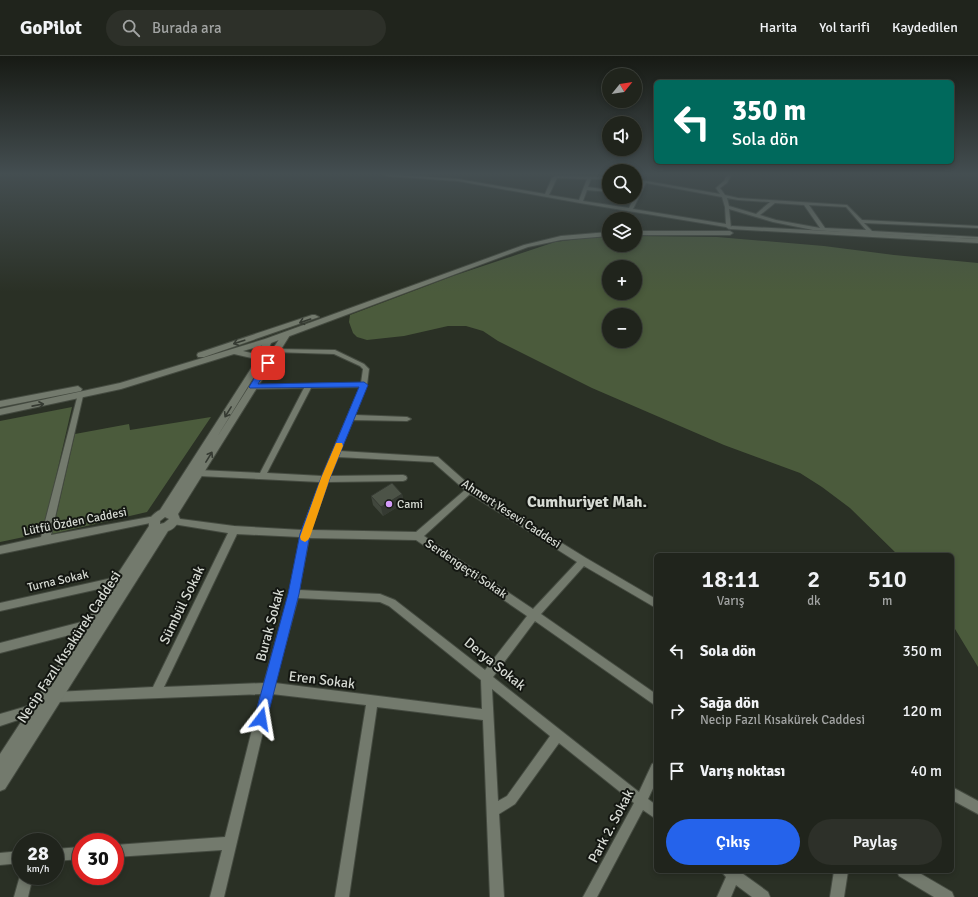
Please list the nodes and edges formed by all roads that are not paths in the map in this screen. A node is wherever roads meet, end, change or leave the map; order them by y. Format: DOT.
graph roads {
  1 [pos="652,214"];
  2 [pos="728,214"];
  3 [pos="752,214"];
  4 [pos="813,214"];
  5 [pos="854,214"];
  6 [pos="758,216"];
  7 [pos="860,221"];
  8 [pos="978,227"];
  9 [pos="642,229"];
  10 [pos="730,229"];
  11 [pos="824,230"];
  12 [pos="602,231"];
  13 [pos="642,233"];
  14 [pos="871,233"];
  15 [pos="602,235"];
  16 [pos="978,239"];
  17 [pos="978,244"];
  18 [pos="284,332"];
  19 [pos="266,338"];
  20 [pos="275,351"];
  21 [pos="234,352"];
  22 [pos="260,358"];
  23 [pos="364,385"];
  24 [pos="309,386"];
  25 [pos="253,387"];
  26 [pos="80,396"];
  27 [pos="0,404"];
  28 [pos="0,412"];
  29 [pos="350,417"];
  30 [pos="407,419"];
  31 [pos="335,454"];
  32 [pos="199,473"];
  33 [pos="262,476"];
  34 [pos="325,478"];
  35 [pos="403,478"];
  36 [pos="470,490"];
  37 [pos="164,520"];
  38 [pos="234,530"];
  39 [pos="305,534"];
  40 [pos="418,536"];
  41 [pos="45,540"];
  42 [pos="0,550"];
  43 [pos="583,561"];
  44 [pos="121,580"];
  45 [pos="294,594"];
  46 [pos="654,603"];
  47 [pos="0,607"];
  48 [pos="534,615"];
  49 [pos="93,624"];
  50 [pos="0,648"];
  51 [pos="486,677"];
  52 [pos="268,688"];
  53 [pos="156,693"];
  54 [pos="56,697"];
  55 [pos="654,700"];
  56 [pos="372,701"];
  57 [pos="38,708"];
  58 [pos="488,715"];
  59 [pos="0,720"];
  60 [pos="558,735"];
  61 [pos="0,767"];
  62 [pos="654,773"];
  63 [pos="0,784"];
  64 [pos="954,794"];
  65 [pos="641,802"];
  66 [pos="978,808"];
  67 [pos="493,811"];
  68 [pos="654,812"];
  69 [pos="230,843"];
  70 [pos="124,850"];
  71 [pos="12,858"];
  72 [pos="0,859"];
  73 [pos="731,873"];
  74 [pos="841,873"];
  75 [pos="907,873"];
  76 [pos="24,885"];
  77 [pos="21,897"];
  78 [pos="217,897"];
  79 [pos="342,897"];
  80 [pos="497,897"];
  81 [pos="590,897"];
  82 [pos="724,897"];
  83 [pos="763,897"];
  84 [pos="836,897"];
  85 [pos="947,897"];
  1 -- 10 [label="street"];
  2 -- 10 [label="street"];
  3 -- 6 [label="street"];
  4 -- 11 [label="street"];
  5 -- 7 [label="street"];
  6 -- 11 [label="street"];
  7 -- 8 [label="street"];
  7 -- 14 [label="street"];
  9 -- 10 [label="main road"];
  10 -- 13 [label="main road"];
  10 -- 14 [label="main road"];
  10 -- 17 [label="main road"];
  11 -- 14 [label="street"];
  12 -- 18 [label="main road, one-way"];
  14 -- 16 [label="main road"];
  15 -- 18 [label="main road"];
  18 -- 19 [label="main road"];
  18 -- 20 [label="main road, Necip Fazıl Kısakürek Caddesi"];
  19 -- 21 [label="main road"];
  19 -- 22 [label="main road, Necip Fazıl Kısakürek Caddesi"];
  19 -- 27 [label="main road, one-way"];
  20 -- 23 [label="street, Burak Sokak"];
  20 -- 25 [label="main road, Necip Fazıl Kısakürek Caddesi"];
  21 -- 22 [label="main road"];
  21 -- 26 [label="main road"];
  22 -- 37 [label="main road, Necip Fazıl Kısakürek Caddesi, one-way"];
  23 -- 24 [label="street"];
  23 -- 29 [label="street, Burak Sokak"];
  24 -- 25 [label="street"];
  24 -- 33 [label="street"];
  32 -- 25 [label="main road, Necip Fazıl Kısakürek Caddesi, one-way"];
  28 -- 26 [label="main road, one-way"];
  26 -- 41 [label="street"];
  29 -- 30 [label="street"];
  29 -- 31 [label="street, Burak Sokak"];
  31 -- 34 [label="street, Burak Sokak"];
  31 -- 36 [label="street, Ahmert Yesevi Caddesi"];
  32 -- 33 [label="street"];
  32 -- 37 [label="main road, Necip Fazıl Kısakürek Caddesi"];
  33 -- 34 [label="street"];
  34 -- 35 [label="street"];
  34 -- 39 [label="street, Burak Sokak"];
  36 -- 40 [label="street"];
  36 -- 43 [label="street, Ahmert Yesevi Caddesi"];
  37 -- 38 [label="street, Serdengeçti Sokak"];
  37 -- 41 [label="street, Lütfü Özden Caddesi"];
  37 -- 44 [label="main road, Necip Fazıl Kısakürek Caddesi"];
  37 -- 54 [label="main road, Necip Fazıl Kısakürek Caddesi"];
  38 -- 39 [label="street, Serdengeçti Sokak"];
  38 -- 53 [label="street, Sümbül Sokak"];
  39 -- 40 [label="street, Serdengeçti Sokak"];
  39 -- 45 [label="street, Burak Sokak"];
  40 -- 48 [label="street, Serdengeçti Sokak"];
  41 -- 42 [label="street, Lütfü Özden Caddesi"];
  43 -- 46 [label="street, Ahmert Yesevi Caddesi"];
  43 -- 48 [label="street"];
  44 -- 47 [label="street, Turna Sokak"];
  44 -- 49 [label="main road, Necip Fazıl Kısakürek Caddesi"];
  45 -- 51 [label="street, Derya Sokak"];
  45 -- 52 [label="street, Burak Sokak"];
  48 -- 51 [label="street"];
  48 -- 55 [label="street, Serdengeçti Sokak"];
  49 -- 50 [label="street"];
  49 -- 57 [label="main road, Necip Fazıl Kısakürek Caddesi"];
  51 -- 58 [label="street"];
  51 -- 60 [label="street, Derya Sokak"];
  52 -- 53 [label="street, Eren Sokak"];
  52 -- 56 [label="street, Eren Sokak"];
  52 -- 69 [label="street, Burak Sokak"];
  53 -- 54 [label="street, Eren Sokak"];
  54 -- 63 [label="main road, Necip Fazıl Kısakürek Caddesi"];
  56 -- 58 [label="street, Eren Sokak"];
  56 -- 79 [label="street"];
  57 -- 59 [label="street"];
  57 -- 61 [label="main road, Necip Fazıl Kısakürek Caddesi"];
  58 -- 67 [label="street"];
  60 -- 65 [label="street, Derya Sokak"];
  60 -- 67 [label="street"];
  62 -- 65 [label="street, Park 2. Sokak"];
  64 -- 66 [label="street"];
  65 -- 68 [label="street, Derya Sokak"];
  65 -- 81 [label="street, Park 2. Sokak"];
  67 -- 80 [label="street"];
  69 -- 70 [label="street"];
  69 -- 78 [label="street, Burak Sokak"];
  71 -- 72 [label="street"];
  73 -- 82 [label="street"];
  73 -- 83 [label="street"];
  74 -- 84 [label="street"];
  75 -- 85 [label="street"];
  76 -- 77 [label="street"];
}
